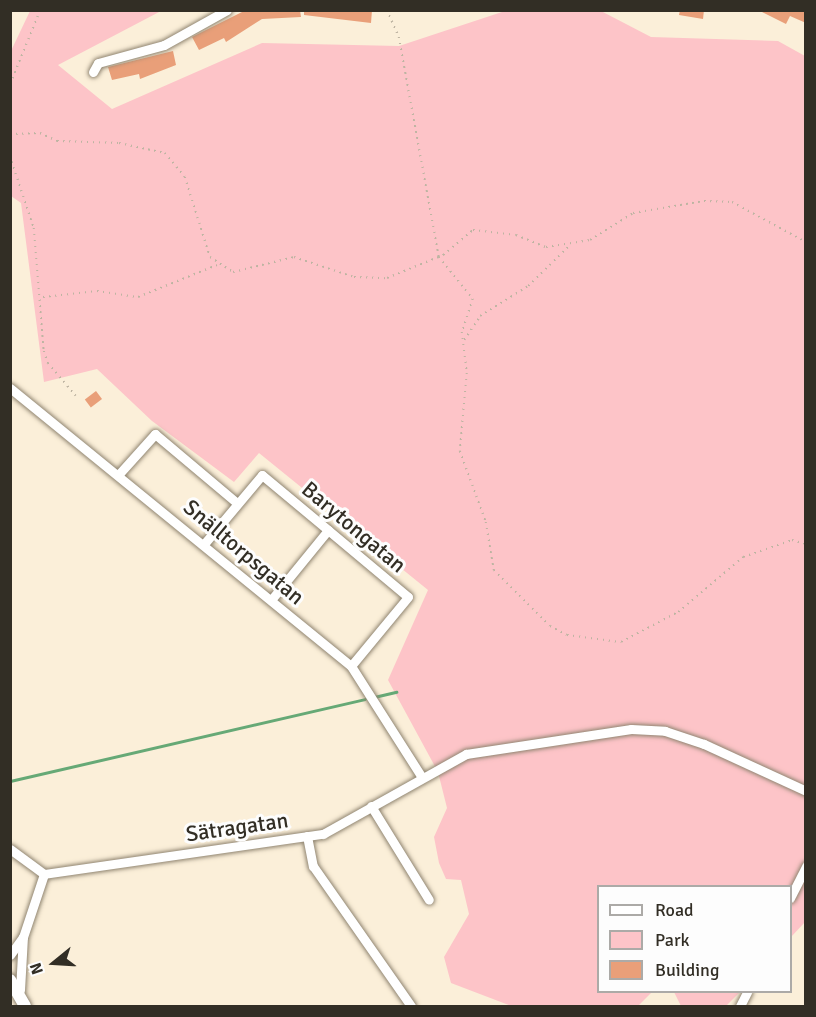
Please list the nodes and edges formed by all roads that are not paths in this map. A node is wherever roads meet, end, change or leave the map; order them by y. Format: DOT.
graph roads {
  1 [pos="225,11"];
  2 [pos="93,72"];
  3 [pos="10,388"];
  4 [pos="119,474"];
  5 [pos="237,503"];
  6 [pos="328,530"];
  7 [pos="204,544"];
  8 [pos="271,600"];
  9 [pos="351,666"];
  10 [pos="421,776"];
  11 [pos="806,791"];
  12 [pos="371,806"];
  13 [pos="307,836"];
  14 [pos="10,849"];
  15 [pos="806,866"];
  16 [pos="44,874"];
  17 [pos="792,894"];
  18 [pos="429,900"];
  19 [pos="23,937"];
  20 [pos="10,955"];
  21 [pos="10,980"];
  22 [pos="25,1000"];
  23 [pos="411,1006"];
  1 -- 2 [label="street"];
  3 -- 4 [label="street, Snälltorpsgatan"];
  4 -- 5 [label="street"];
  4 -- 7 [label="street, Snälltorpsgatan"];
  5 -- 6 [label="street, Barytongatan"];
  5 -- 7 [label="street"];
  6 -- 8 [label="street"];
  6 -- 9 [label="street, Barytongatan"];
  7 -- 8 [label="street, Snälltorpsgatan"];
  8 -- 9 [label="street, Snälltorpsgatan"];
  9 -- 10 [label="street, Snälltorpsgatan"];
  10 -- 11 [label="street, Sätragatan"];
  10 -- 12 [label="street, Sätragatan"];
  12 -- 13 [label="street, Sätragatan"];
  12 -- 18 [label="street"];
  13 -- 16 [label="street, Sätragatan"];
  13 -- 23 [label="street"];
  14 -- 16 [label="street"];
  15 -- 17 [label="street"];
  16 -- 19 [label="street"];
  19 -- 20 [label="street"];
  19 -- 22 [label="street"];
  21 -- 22 [label="main road"];
}
